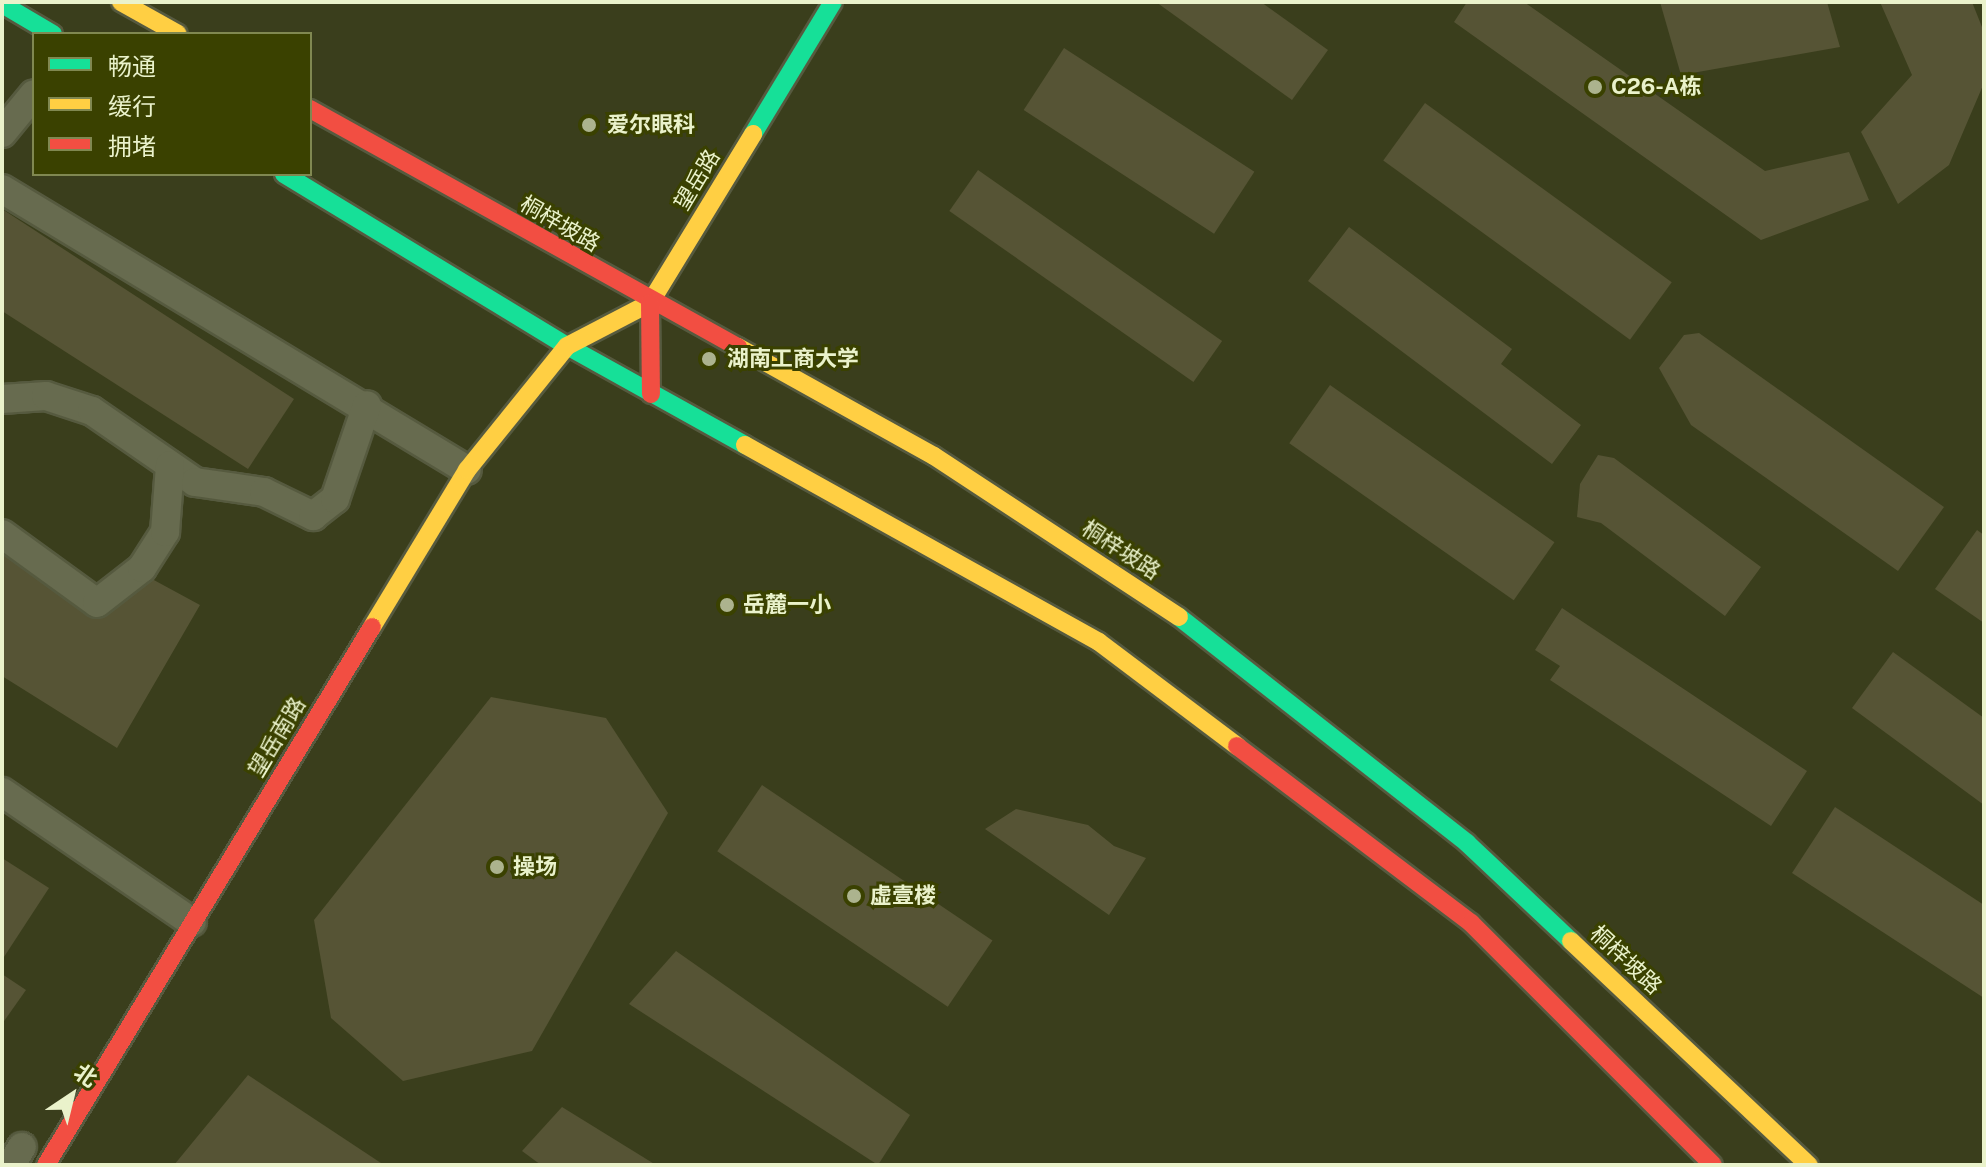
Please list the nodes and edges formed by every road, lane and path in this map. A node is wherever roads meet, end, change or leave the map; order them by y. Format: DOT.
graph roads {
  1 [pos="121,2"];
  2 [pos="833,2"];
  3 [pos="2,4"];
  4 [pos="50,32"];
  5 [pos="174,32"];
  6 [pos="32,96"];
  7 [pos="312,110"];
  8 [pos="2,133"];
  9 [pos="287,176"];
  10 [pos="2,189"];
  11 [pos="650,303"];
  12 [pos="567,346"];
  13 [pos="651,394"];
  14 [pos="2,399"];
  15 [pos="367,405"];
  16 [pos="170,465"];
  17 [pos="467,470"];
  18 [pos="2,534"];
  19 [pos="2,792"];
  20 [pos="192,922"];
  21 [pos="46,1165"];
  22 [pos="1713,1165"];
  23 [pos="1809,1165"];
  1 -- 5 [label="main road"];
  2 -- 11 [label="main road, 望岳路"];
  3 -- 4 [label="main road"];
  6 -- 8 [label="street"];
  7 -- 11 [label="main road, 桐梓坡路"];
  9 -- 12 [label="main road"];
  10 -- 15 [label="street"];
  11 -- 12 [label="main road"];
  11 -- 13 [label="main road"];
  11 -- 23 [label="main road, 桐梓坡路"];
  12 -- 13 [label="main road"];
  12 -- 17 [label="main road, 望岳南路"];
  13 -- 22 [label="main road"];
  14 -- 16 [label="street"];
  15 -- 16 [label="street"];
  15 -- 17 [label="street"];
  16 -- 18 [label="street"];
  17 -- 20 [label="main road, 望岳南路"];
  19 -- 20 [label="street"];
  20 -- 21 [label="main road, 望岳南路"];
}
